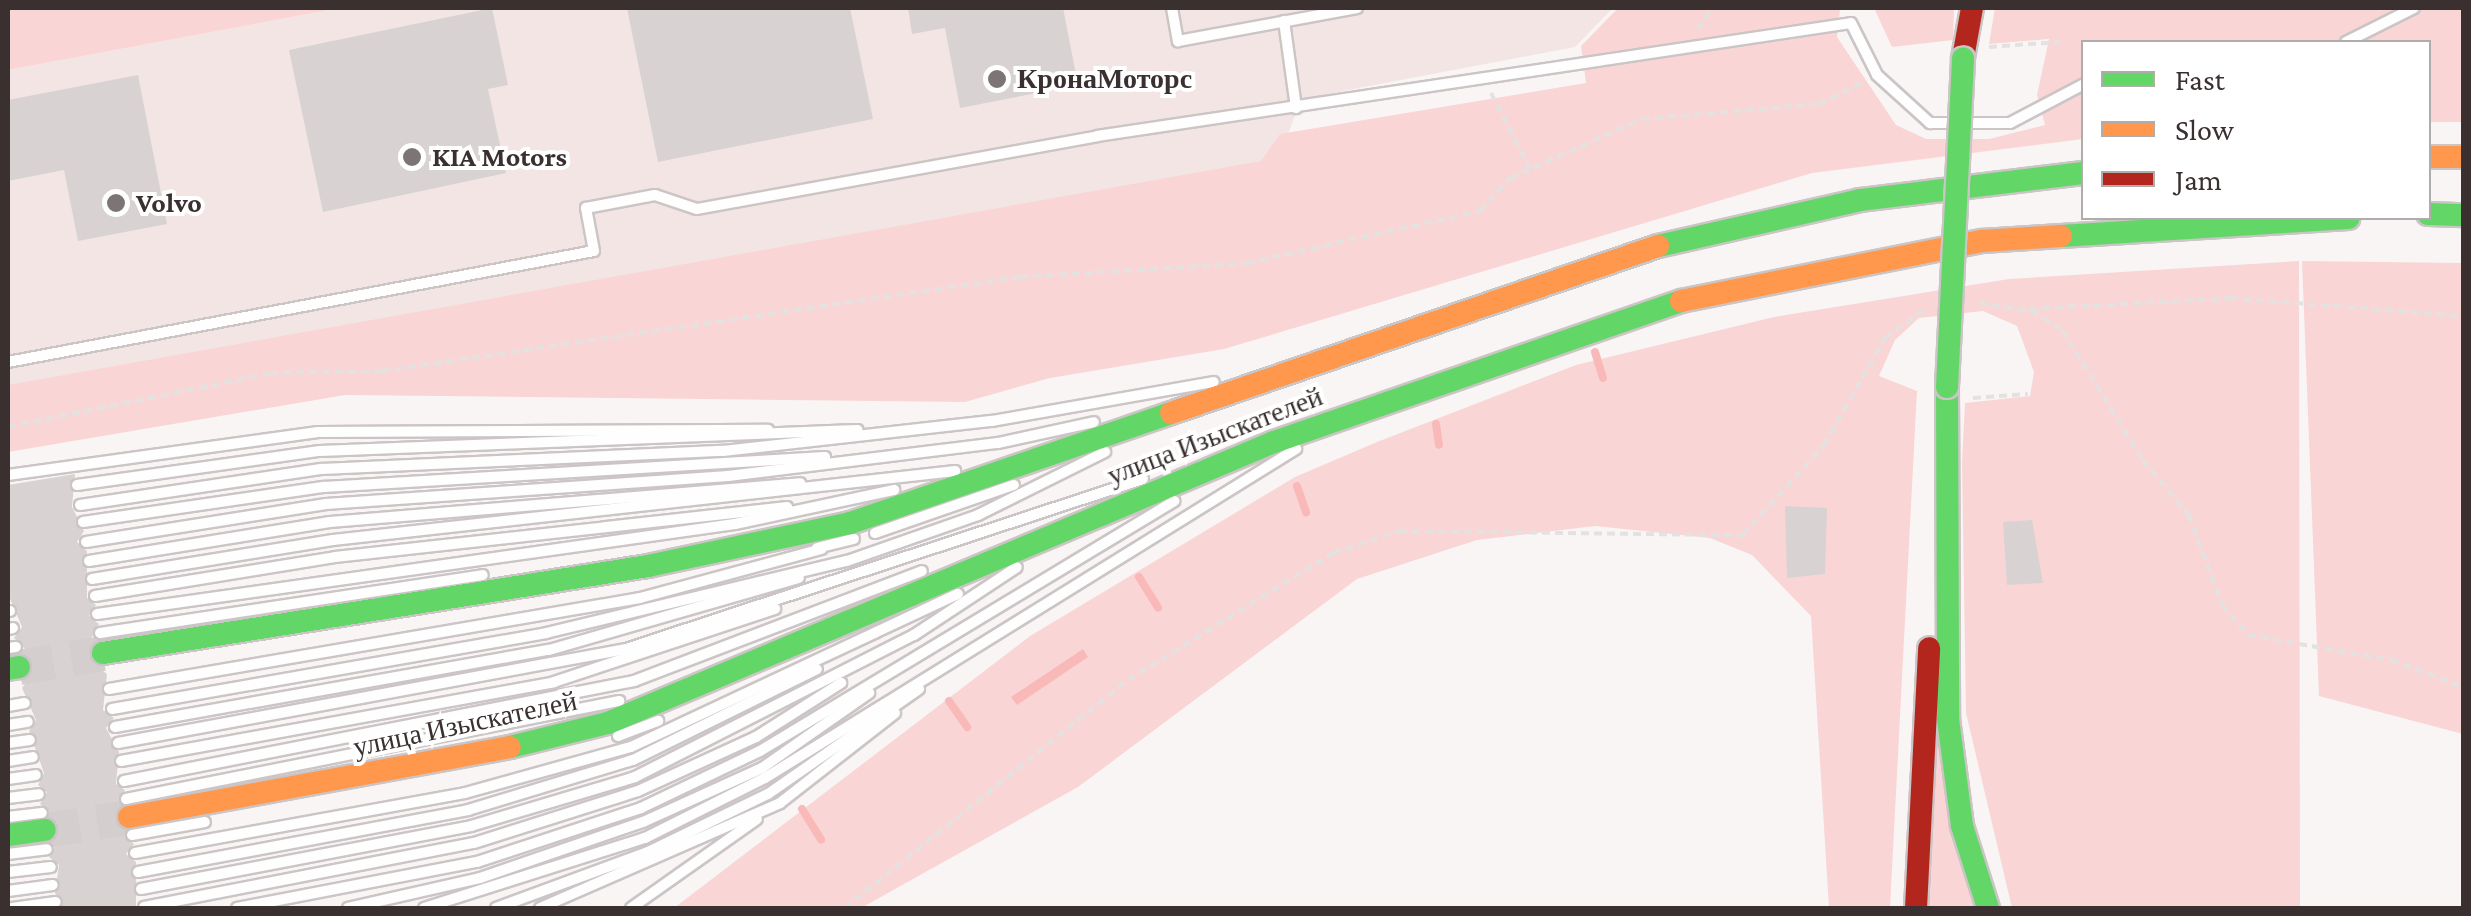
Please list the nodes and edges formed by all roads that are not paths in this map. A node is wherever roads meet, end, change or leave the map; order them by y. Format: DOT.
graph roads {
  1 [pos="1172,8"];
  2 [pos="1357,8"];
  3 [pos="1972,8"];
  4 [pos="2414,8"];
  5 [pos="1284,21"];
  6 [pos="2350,40"];
  7 [pos="2081,86"];
  8 [pos="1296,108"];
  9 [pos="2431,157"];
  10 [pos="2464,157"];
  11 [pos="2081,173"];
  12 [pos="2431,214"];
  13 [pos="2464,215"];
  14 [pos="2316,220"];
  15 [pos="8,362"];
  16 [pos="1284,376"];
  17 [pos="1954,393"];
  18 [pos="1338,420"];
  19 [pos="949,426"];
  20 [pos="838,431"];
  21 [pos="1128,440"];
  22 [pos="1274,442"];
  23 [pos="951,449"];
  24 [pos="1017,465"];
  25 [pos="8,475"];
  26 [pos="1145,478"];
  27 [pos="871,480"];
  28 [pos="77,486"];
  29 [pos="858,499"];
  30 [pos="80,504"];
  31 [pos="1118,506"];
  32 [pos="83,522"];
  33 [pos="846,533"];
  34 [pos="86,542"];
  35 [pos="1027,560"];
  36 [pos="89,561"];
  37 [pos="847,562"];
  38 [pos="850,578"];
  39 [pos="92,579"];
  40 [pos="94,596"];
  41 [pos="97,614"];
  42 [pos="808,620"];
  43 [pos="876,623"];
  44 [pos="914,636"];
  45 [pos="944,640"];
  46 [pos="977,645"];
  47 [pos="103,652"];
  48 [pos="932,680"];
  49 [pos="109,689"];
  50 [pos="24,703"];
  51 [pos="8,706"];
  52 [pos="112,709"];
  53 [pos="28,722"];
  54 [pos="8,725"];
  55 [pos="115,726"];
  56 [pos="30,740"];
  57 [pos="118,743"];
  58 [pos="8,744"];
  59 [pos="33,758"];
  60 [pos="8,761"];
  61 [pos="120,761"];
  62 [pos="36,775"];
  63 [pos="441,778"];
  64 [pos="8,779"];
  65 [pos="124,781"];
  66 [pos="39,794"];
  67 [pos="8,798"];
  68 [pos="780,803"];
  69 [pos="129,816"];
  70 [pos="8,817"];
  71 [pos="223,818"];
  72 [pos="45,830"];
  73 [pos="8,835"];
  74 [pos="135,853"];
  75 [pos="8,854"];
  76 [pos="50,867"];
  77 [pos="8,872"];
  78 [pos="138,872"];
  79 [pos="53,886"];
  80 [pos="141,889"];
  81 [pos="8,891"];
  82 [pos="56,902"];
  83 [pos="144,907"];
  84 [pos="12,908"];
  85 [pos="236,908"];
  86 [pos="348,908"];
  87 [pos="424,908"];
  88 [pos="496,908"];
  89 [pos="540,908"];
  90 [pos="632,908"];
  91 [pos="1916,908"];
  92 [pos="1988,908"];
  1 -- 5 [label="lane"];
  2 -- 5 [label="lane"];
  3 -- 17 [label="main road, bridge"];
  4 -- 6 [label="lane"];
  5 -- 8 [label="lane"];
  7 -- 8 [label="lane"];
  8 -- 15 [label="lane"];
  9 -- 10 [label="main road"];
  11 -- 16 [label="main road, улица Изыскателей"];
  12 -- 13 [label="main road"];
  14 -- 18 [label="main road, улица Изыскателей"];
  16 -- 19 [label="lane"];
  16 -- 21 [label="lane"];
  16 -- 23 [label="lane"];
  16 -- 24 [label="main road, улица Изыскателей"];
  17 -- 91 [label="main road"];
  17 -- 92 [label="main road"];
  18 -- 22 [label="main road, улица Изыскателей"];
  18 -- 45 [label="lane"];
  18 -- 46 [label="lane"];
  19 -- 20 [label="lane"];
  19 -- 30 [label="lane"];
  20 -- 25 [label="lane"];
  20 -- 28 [label="lane"];
  21 -- 33 [label="lane"];
  21 -- 37 [label="lane"];
  22 -- 26 [label="lane"];
  22 -- 31 [label="main road, улица Изыскателей"];
  23 -- 32 [label="lane"];
  23 -- 34 [label="lane"];
  24 -- 27 [label="lane"];
  24 -- 29 [label="lane"];
  24 -- 33 [label="main road, улица Изыскателей"];
  26 -- 38 [label="lane"];
  26 -- 42 [label="lane"];
  27 -- 36 [label="lane"];
  27 -- 39 [label="lane"];
  29 -- 40 [label="lane"];
  29 -- 41 [label="lane"];
  31 -- 35 [label="lane"];
  31 -- 43 [label="main road, улица Изыскателей"];
  33 -- 47 [label="main road, улица Изыскателей"];
  33 -- 47 [label="lane"];
  33 -- 49 [label="lane"];
  35 -- 43 [label="lane"];
  35 -- 44 [label="lane"];
  37 -- 52 [label="lane"];
  37 -- 55 [label="lane"];
  38 -- 57 [label="lane"];
  38 -- 61 [label="lane"];
  42 -- 65 [label="lane"];
  42 -- 69 [label="lane"];
  43 -- 63 [label="lane"];
  43 -- 69 [label="main road, улица Изыскателей"];
  43 -- 74 [label="lane"];
  43 -- 78 [label="lane"];
  44 -- 80 [label="lane"];
  44 -- 83 [label="lane"];
  45 -- 85 [label="lane"];
  45 -- 86 [label="lane"];
  46 -- 48 [label="lane"];
  46 -- 87 [label="lane"];
  48 -- 68 [label="lane"];
  48 -- 88 [label="lane"];
  50 -- 51 [label="lane"];
  53 -- 54 [label="lane"];
  56 -- 58 [label="lane"];
  59 -- 60 [label="lane"];
  62 -- 64 [label="lane"];
  66 -- 67 [label="lane"];
  68 -- 89 [label="lane"];
  68 -- 90 [label="lane"];
  69 -- 71 [label="lane"];
  70 -- 72 [label="lane"];
  72 -- 73 [label="main road"];
  72 -- 75 [label="lane"];
  76 -- 77 [label="lane"];
  79 -- 81 [label="lane"];
  82 -- 84 [label="lane"];
}
